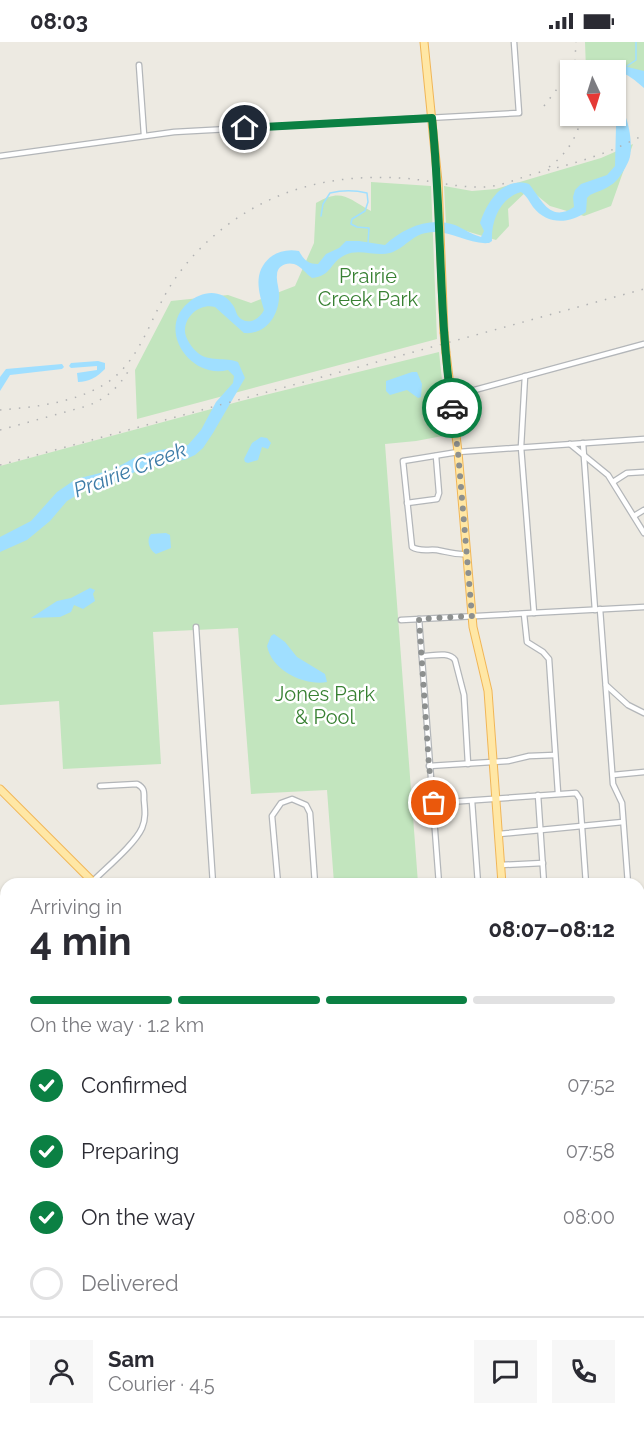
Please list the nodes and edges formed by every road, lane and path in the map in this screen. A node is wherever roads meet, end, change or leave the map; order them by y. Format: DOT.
graph roads {
  1 [pos="424,42"];
  2 [pos="514,42"];
  3 [pos="139,65"];
  4 [pos="432,118"];
  5 [pos="144,135"];
  6 [pos="0,156"];
  7 [pos="644,344"];
  8 [pos="525,376"];
  9 [pos="463,395"];
  10 [pos="644,440"];
  11 [pos="583,443"];
  12 [pos="569,444"];
  13 [pos="521,447"];
  14 [pos="458,452"];
  15 [pos="584,455"];
  16 [pos="436,456"];
  17 [pos="644,472"];
  18 [pos="613,482"];
  19 [pos="407,502"];
  20 [pos="644,510"];
  21 [pos="634,516"];
  22 [pos="644,533"];
  23 [pos="467,554"];
  24 [pos="644,607"];
  25 [pos="598,609"];
  26 [pos="534,613"];
  27 [pos="524,614"];
  28 [pos="472,616"];
  29 [pos="419,619"];
  30 [pos="401,620"];
  31 [pos="196,627"];
  32 [pos="422,656"];
  33 [pos="606,685"];
  34 [pos="644,713"];
  35 [pos="555,754"];
  36 [pos="494,762"];
  37 [pos="468,764"];
  38 [pos="429,766"];
  39 [pos="644,772"];
  40 [pos="613,775"];
  41 [pos="100,786"];
  42 [pos="0,789"];
  43 [pos="558,794"];
  44 [pos="538,795"];
  45 [pos="496,800"];
  46 [pos="472,801"];
  47 [pos="434,803"];
  48 [pos="623,822"];
  49 [pos="582,826"];
  50 [pos="540,829"];
  51 [pos="499,834"];
  52 [pos="543,863"];
  53 [pos="501,865"];
  54 [pos="89,878"];
  55 [pos="99,878"];
  56 [pos="213,878"];
  57 [pos="277,878"];
  58 [pos="315,878"];
  59 [pos="439,878"];
  60 [pos="478,878"];
  61 [pos="502,878"];
  62 [pos="544,878"];
  63 [pos="586,878"];
  64 [pos="628,878"];
  1 -- 4 [label="main road"];
  2 -- 4 [label="street"];
  3 -- 5 [label="street"];
  4 -- 5 [label="street"];
  4 -- 14 [label="main road, bridge"];
  5 -- 6 [label="street"];
  7 -- 8 [label="street"];
  8 -- 9 [label="street"];
  8 -- 13 [label="street"];
  10 -- 11 [label="street"];
  11 -- 12 [label="street"];
  11 -- 15 [label="street"];
  12 -- 13 [label="street"];
  12 -- 15 [label="street"];
  13 -- 14 [label="street"];
  13 -- 26 [label="street"];
  14 -- 16 [label="street"];
  14 -- 23 [label="main road"];
  15 -- 18 [label="street"];
  15 -- 25 [label="street"];
  16 -- 19 [label="street"];
  16 -- 19 [label="street"];
  17 -- 18 [label="street"];
  18 -- 21 [label="street"];
  19 -- 23 [label="street"];
  20 -- 21 [label="street"];
  21 -- 22 [label="street"];
  23 -- 28 [label="main road"];
  24 -- 25 [label="street"];
  25 -- 26 [label="street"];
  25 -- 33 [label="street"];
  26 -- 27 [label="street"];
  27 -- 28 [label="street"];
  27 -- 35 [label="street"];
  28 -- 29 [label="street"];
  28 -- 36 [label="main road"];
  29 -- 30 [label="street"];
  29 -- 32 [label="street"];
  31 -- 56 [label="street"];
  32 -- 37 [label="street"];
  32 -- 38 [label="street"];
  33 -- 34 [label="street"];
  33 -- 40 [label="street"];
  35 -- 36 [label="street"];
  35 -- 43 [label="street"];
  36 -- 37 [label="street"];
  36 -- 45 [label="main road"];
  37 -- 38 [label="street"];
  38 -- 47 [label="street"];
  39 -- 40 [label="street"];
  40 -- 48 [label="street"];
  41 -- 55 [label="street"];
  42 -- 54 [label="main road"];
  43 -- 44 [label="street"];
  43 -- 49 [label="street"];
  44 -- 45 [label="street"];
  44 -- 50 [label="street"];
  45 -- 46 [label="street"];
  45 -- 51 [label="main road"];
  46 -- 47 [label="street"];
  46 -- 60 [label="street"];
  47 -- 59 [label="street"];
  48 -- 49 [label="street"];
  48 -- 64 [label="street"];
  49 -- 50 [label="street"];
  49 -- 63 [label="street"];
  50 -- 51 [label="street"];
  50 -- 52 [label="street"];
  51 -- 53 [label="main road"];
  52 -- 53 [label="street"];
  52 -- 62 [label="street"];
  53 -- 61 [label="main road"];
  57 -- 58 [label="street"];
}
